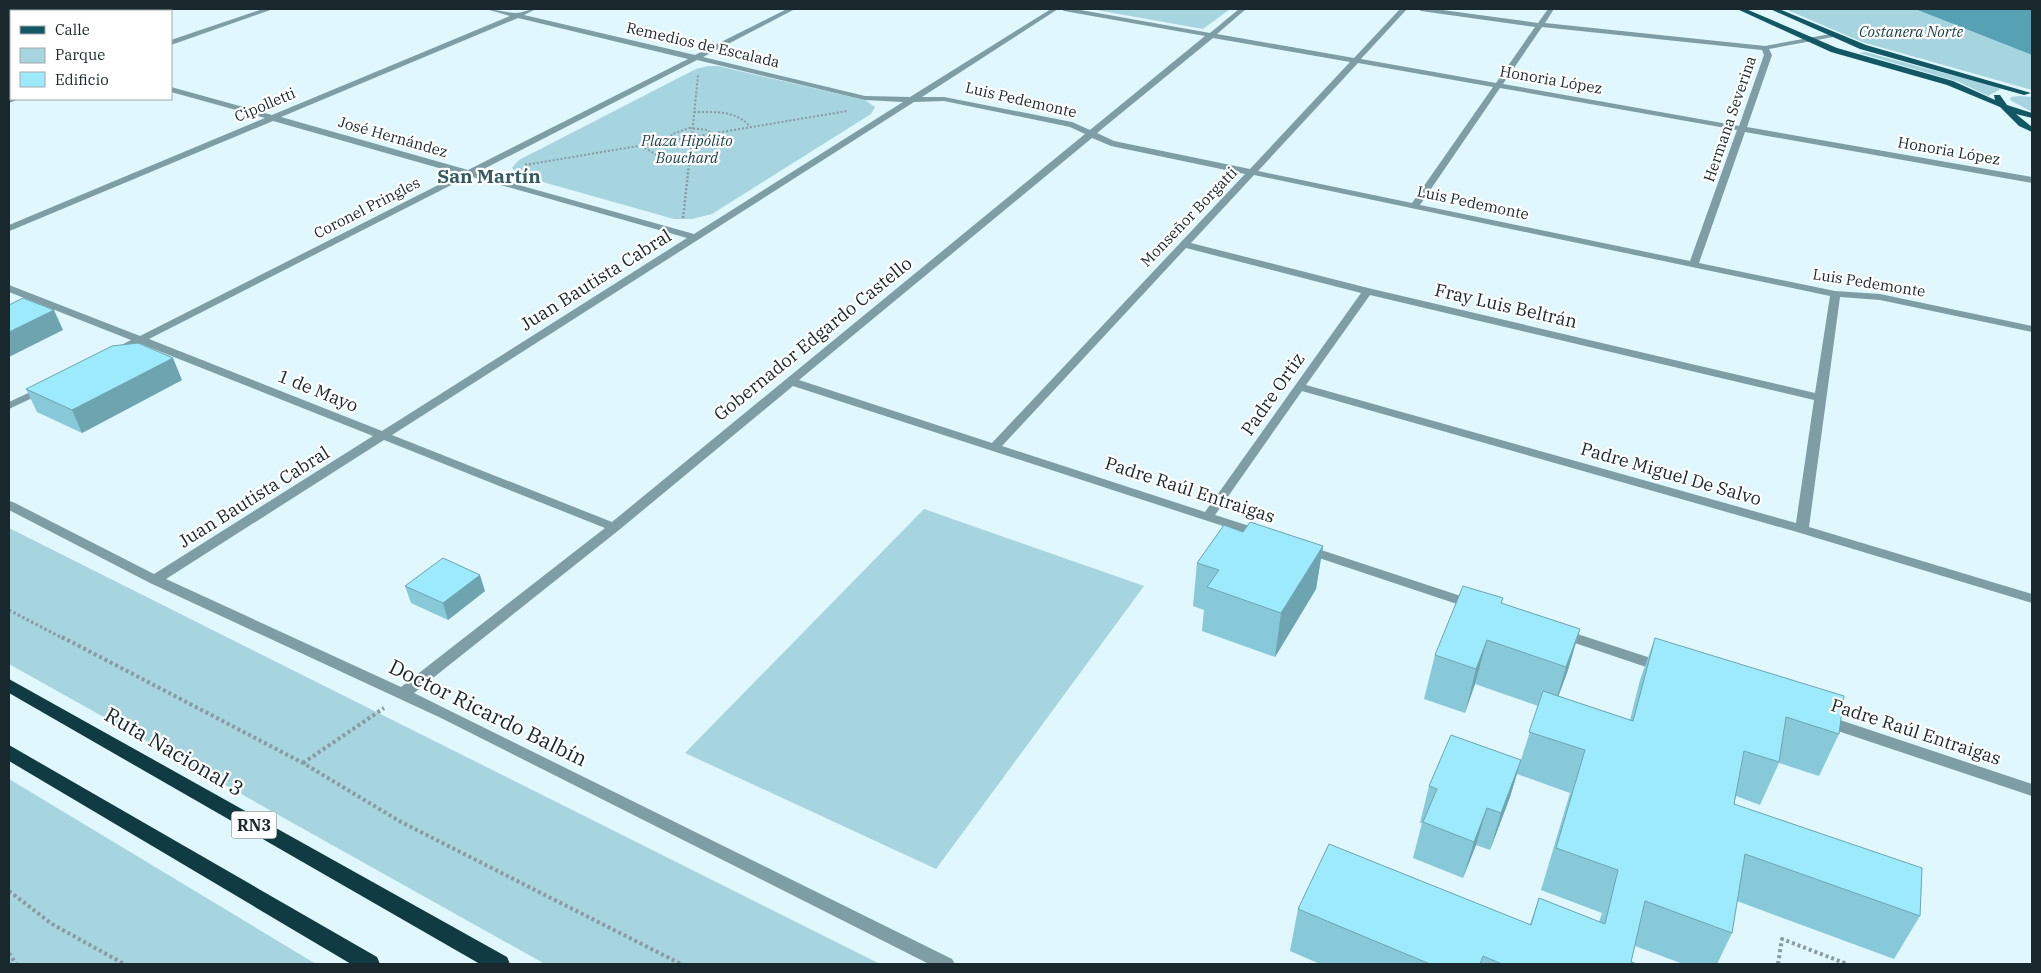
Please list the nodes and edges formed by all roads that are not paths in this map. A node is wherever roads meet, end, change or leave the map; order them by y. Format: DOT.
graph roads {
  1 [pos="14,9"];
  2 [pos="269,9"];
  3 [pos="489,9"];
  4 [pos="533,9"];
  5 [pos="792,9"];
  6 [pos="1055,9"];
  7 [pos="1064,9"];
  8 [pos="1243,9"];
  9 [pos="1404,9"];
  10 [pos="1421,9"];
  11 [pos="1551,9"];
  12 [pos="1741,9"];
  13 [pos="1774,9"];
  14 [pos="9,10"];
  15 [pos="518,15"];
  16 [pos="1539,25"];
  17 [pos="1210,34"];
  18 [pos="1833,35"];
  19 [pos="1812,39"];
  20 [pos="172,43"];
  21 [pos="1765,48"];
  22 [pos="697,59"];
  23 [pos="1355,60"];
  24 [pos="1497,85"];
  25 [pos="172,89"];
  26 [pos="2030,93"];
  27 [pos="911,99"];
  28 [pos="2002,106"];
  29 [pos="2032,116"];
  30 [pos="270,118"];
  31 [pos="1744,128"];
  32 [pos="2032,130"];
  33 [pos="1093,134"];
  34 [pos="1253,173"];
  35 [pos="468,174"];
  36 [pos="2032,180"];
  37 [pos="1414,206"];
  38 [pos="9,228"];
  39 [pos="694,237"];
  40 [pos="1184,244"];
  41 [pos="1694,264"];
  42 [pos="9,288"];
  43 [pos="1367,291"];
  44 [pos="1835,294"];
  45 [pos="2032,329"];
  46 [pos="140,340"];
  47 [pos="105,357"];
  48 [pos="790,381"];
  49 [pos="53,384"];
  50 [pos="1299,387"];
  51 [pos="1821,398"];
  52 [pos="9,406"];
  53 [pos="382,435"];
  54 [pos="996,446"];
  55 [pos="9,505"];
  56 [pos="1208,516"];
  57 [pos="614,526"];
  58 [pos="1802,529"];
  59 [pos="1274,538"];
  60 [pos="1293,545"];
  61 [pos="155,580"];
  62 [pos="2032,599"];
  63 [pos="1483,608"];
  64 [pos="1549,630"];
  65 [pos="1672,670"];
  66 [pos="9,685"];
  67 [pos="403,694"];
  68 [pos="1814,718"];
  69 [pos="9,752"];
  70 [pos="2032,790"];
  71 [pos="368,964"];
  72 [pos="499,964"];
  73 [pos="946,964"];
  1 -- 14 [label="street"];
  2 -- 20 [label="street"];
  3 -- 15 [label="street, Remedios de Escalada"];
  4 -- 15 [label="street, Cipolletti"];
  5 -- 22 [label="street, Coronel Pringles"];
  6 -- 27 [label="street, Juan Bautista Cabral"];
  7 -- 17 [label="street, Honoria López"];
  8 -- 17 [label="street, Gobernador Edgardo Castello"];
  9 -- 23 [label="street, Monseñor Borgatti"];
  10 -- 16 [label="street"];
  11 -- 16 [label="street"];
  12 -- 19 [label="main road"];
  13 -- 18 [label="main road"];
  15 -- 22 [label="street, Remedios de Escalada"];
  15 -- 30 [label="street, Cipolletti"];
  16 -- 21 [label="street"];
  16 -- 24 [label="street"];
  17 -- 23 [label="street, Honoria López"];
  17 -- 33 [label="street, Gobernador Edgardo Castello"];
  18 -- 19 [label="street, Hermana Severina"];
  18 -- 26 [label="main road"];
  19 -- 21 [label="street, Hermana Severina"];
  19 -- 28 [label="main road"];
  21 -- 31 [label="street, Hermana Severina"];
  22 -- 27 [label="street, Remedios de Escalada"];
  22 -- 35 [label="street, Coronel Pringles"];
  23 -- 24 [label="street, Honoria López"];
  23 -- 34 [label="street, Monseñor Borgatti"];
  24 -- 31 [label="street, Honoria López"];
  24 -- 37 [label="street"];
  25 -- 30 [label="street, José Hernández"];
  26 -- 28 [label="main road"];
  27 -- 33 [label="street, Luis Pedemonte"];
  27 -- 39 [label="street, Juan Bautista Cabral"];
  28 -- 29 [label="main road"];
  28 -- 32 [label="main road"];
  30 -- 35 [label="street, José Hernández"];
  30 -- 38 [label="street, Cipolletti"];
  31 -- 36 [label="street, Honoria López"];
  31 -- 41 [label="street, Hermana Severina"];
  33 -- 34 [label="street, Luis Pedemonte"];
  33 -- 48 [label="street, Gobernador Edgardo Castello"];
  34 -- 37 [label="street, Luis Pedemonte"];
  34 -- 40 [label="street, Monseñor Borgatti"];
  35 -- 39 [label="street, José Hernández"];
  35 -- 46 [label="street, Coronel Pringles"];
  37 -- 41 [label="street, Luis Pedemonte"];
  39 -- 53 [label="street, Juan Bautista Cabral"];
  40 -- 43 [label="street, Fray Luis Beltrán"];
  40 -- 54 [label="street, Monseñor Borgatti"];
  41 -- 44 [label="street, Luis Pedemonte"];
  42 -- 46 [label="street, 1 de Mayo"];
  43 -- 50 [label="street, Padre Ortiz"];
  43 -- 51 [label="street, Fray Luis Beltrán"];
  44 -- 45 [label="street, Luis Pedemonte"];
  44 -- 51 [label="street"];
  46 -- 47 [label="street, Coronel Pringles"];
  46 -- 53 [label="street, 1 de Mayo"];
  48 -- 54 [label="street, Padre Raúl Entraigas"];
  48 -- 57 [label="street, Gobernador Edgardo Castello"];
  49 -- 52 [label="street"];
  50 -- 56 [label="street, Padre Ortiz"];
  50 -- 58 [label="street, Padre Miguel De Salvo"];
  51 -- 58 [label="street"];
  53 -- 57 [label="street, 1 de Mayo"];
  53 -- 61 [label="street, Juan Bautista Cabral"];
  54 -- 56 [label="street, Padre Raúl Entraigas"];
  55 -- 61 [label="street, Doctor Ricardo Balbín"];
  56 -- 59 [label="street, Padre Raúl Entraigas"];
  57 -- 67 [label="street, Gobernador Edgardo Castello"];
  58 -- 62 [label="street, Padre Miguel De Salvo"];
  60 -- 63 [label="street"];
  61 -- 67 [label="street, Doctor Ricardo Balbín"];
  64 -- 65 [label="street"];
  66 -- 72 [label="highway, Ruta Nacional 3 / RN3"];
  67 -- 73 [label="street, Doctor Ricardo Balbín"];
  68 -- 70 [label="street, Padre Raúl Entraigas"];
  69 -- 71 [label="highway"];
}
